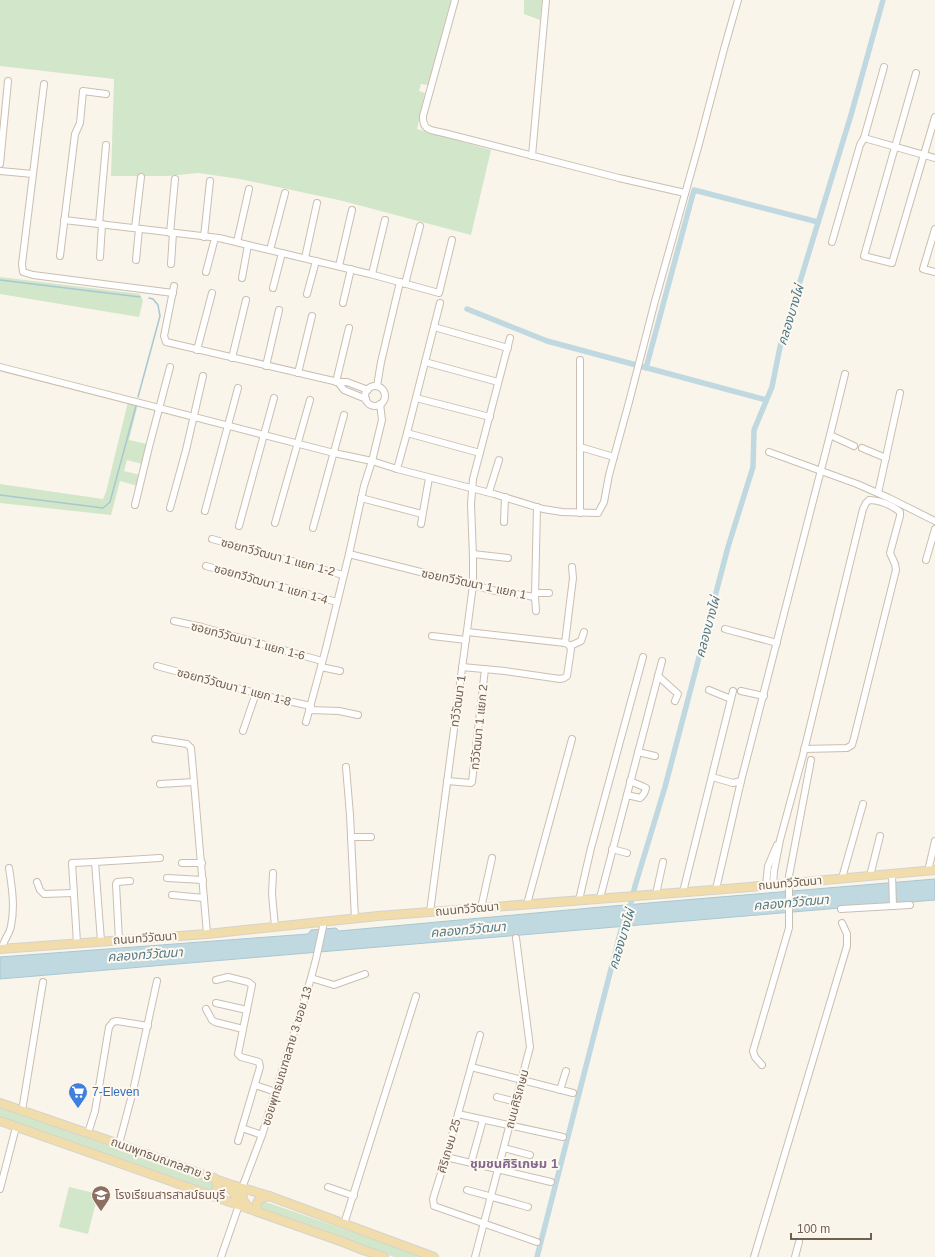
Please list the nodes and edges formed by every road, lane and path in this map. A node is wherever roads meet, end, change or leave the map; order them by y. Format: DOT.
graph roads {
  1 [pos="455,0"];
  2 [pos="546,0"];
  3 [pos="738,0"];
  4 [pos="884,67"];
  5 [pos="916,73"];
  6 [pos="8,81"];
  7 [pos="44,84"];
  8 [pos="106,94"];
  9 [pos="935,116"];
  10 [pos="864,138"];
  11 [pos="106,145"];
  12 [pos="895,146"];
  13 [pos="924,154"];
  14 [pos="532,156"];
  15 [pos="935,158"];
  16 [pos="0,164"];
  17 [pos="0,171"];
  18 [pos="33,174"];
  19 [pos="140,177"];
  20 [pos="175,179"];
  21 [pos="210,181"];
  22 [pos="249,189"];
  23 [pos="285,193"];
  24 [pos="685,193"];
  25 [pos="318,203"];
  26 [pos="352,210"];
  27 [pos="64,220"];
  28 [pos="385,220"];
  29 [pos="101,224"];
  30 [pos="420,226"];
  31 [pos="137,229"];
  32 [pos="935,229"];
  33 [pos="172,233"];
  34 [pos="204,237"];
  35 [pos="215,238"];
  36 [pos="452,240"];
  37 [pos="237,242"];
  38 [pos="832,242"];
  39 [pos="248,245"];
  40 [pos="270,250"];
  41 [pos="282,253"];
  42 [pos="60,256"];
  43 [pos="100,257"];
  44 [pos="305,258"];
  45 [pos="136,260"];
  46 [pos="316,261"];
  47 [pos="171,264"];
  48 [pos="339,266"];
  49 [pos="351,269"];
  50 [pos="206,272"];
  51 [pos="935,272"];
  52 [pos="372,274"];
  53 [pos="242,278"];
  54 [pos="402,283"];
  55 [pos="274,288"];
  56 [pos="212,293"];
  57 [pos="307,294"];
  58 [pos="246,300"];
  59 [pos="440,303"];
  60 [pos="343,304"];
  61 [pos="279,310"];
  62 [pos="312,316"];
  63 [pos="434,327"];
  64 [pos="349,328"];
  65 [pos="510,338"];
  66 [pos="508,348"];
  67 [pos="197,350"];
  68 [pos="232,358"];
  69 [pos="580,360"];
  70 [pos="424,362"];
  71 [pos="266,366"];
  72 [pos="0,367"];
  73 [pos="170,367"];
  74 [pos="298,373"];
  75 [pos="845,374"];
  76 [pos="203,376"];
  77 [pos="337,382"];
  78 [pos="498,382"];
  79 [pos="377,386"];
  80 [pos="238,388"];
  81 [pos="368,390"];
  82 [pos="900,393"];
  83 [pos="274,398"];
  84 [pos="416,398"];
  85 [pos="366,399"];
  86 [pos="310,400"];
  87 [pos="380,404"];
  88 [pos="159,407"];
  89 [pos="344,415"];
  90 [pos="194,416"];
  91 [pos="490,417"];
  92 [pos="228,425"];
  93 [pos="407,433"];
  94 [pos="264,435"];
  95 [pos="830,435"];
  96 [pos="298,444"];
  97 [pos="854,446"];
  98 [pos="580,447"];
  99 [pos="862,448"];
  100 [pos="769,452"];
  101 [pos="334,453"];
  102 [pos="480,453"];
  103 [pos="614,457"];
  104 [pos="886,458"];
  105 [pos="499,460"];
  106 [pos="372,461"];
  107 [pos="397,469"];
  108 [pos="822,470"];
  109 [pos="429,478"];
  110 [pos="472,489"];
  111 [pos="489,492"];
  112 [pos="878,493"];
  113 [pos="505,497"];
  114 [pos="361,498"];
  115 [pos="135,504"];
  116 [pos="537,507"];
  117 [pos="170,508"];
  118 [pos="205,511"];
  119 [pos="580,513"];
  120 [pos="422,514"];
  121 [pos="935,521"];
  122 [pos="504,522"];
  123 [pos="275,523"];
  124 [pos="421,524"];
  125 [pos="239,526"];
  126 [pos="313,528"];
  127 [pos="935,529"];
  128 [pos="212,540"];
  129 [pos="349,554"];
  130 [pos="473,554"];
  131 [pos="508,558"];
  132 [pos="926,560"];
  133 [pos="206,566"];
  134 [pos="572,567"];
  135 [pos="343,575"];
  136 [pos="473,585"];
  137 [pos="549,593"];
  138 [pos="535,595"];
  139 [pos="337,602"];
  140 [pos="536,611"];
  141 [pos="174,621"];
  142 [pos="725,629"];
  143 [pos="467,632"];
  144 [pos="584,632"];
  145 [pos="432,636"];
  146 [pos="466,640"];
  147 [pos="777,643"];
  148 [pos="568,645"];
  149 [pos="643,657"];
  150 [pos="662,661"];
  151 [pos="322,664"];
  152 [pos="157,666"];
  153 [pos="462,666"];
  154 [pos="485,669"];
  155 [pos="340,671"];
  156 [pos="658,676"];
  157 [pos="709,690"];
  158 [pos="733,691"];
  159 [pos="741,691"];
  160 [pos="256,693"];
  161 [pos="764,696"];
  162 [pos="731,699"];
  163 [pos="675,701"];
  164 [pos="310,708"];
  165 [pos="358,715"];
  166 [pos="306,722"];
  167 [pos="243,731"];
  168 [pos="155,739"];
  169 [pos="572,739"];
  170 [pos="804,749"];
  171 [pos="638,752"];
  172 [pos="655,756"];
  173 [pos="811,760"];
  174 [pos="346,767"];
  175 [pos="712,777"];
  176 [pos="447,781"];
  177 [pos="630,781"];
  178 [pos="194,782"];
  179 [pos="741,782"];
  180 [pos="160,784"];
  181 [pos="627,795"];
  182 [pos="863,804"];
  183 [pos="880,836"];
  184 [pos="351,837"];
  185 [pos="371,837"];
  186 [pos="935,841"];
  187 [pos="612,849"];
  188 [pos="627,853"];
  189 [pos="160,858"];
  190 [pos="492,858"];
  191 [pos="95,862"];
  192 [pos="663,862"];
  193 [pos="182,863"];
  194 [pos="202,863"];
  195 [pos="9,868"];
  196 [pos="932,870"];
  197 [pos="273,873"];
  198 [pos="870,876"];
  199 [pos="166,878"];
  200 [pos="842,878"];
  201 [pos="892,878"];
  202 [pos="203,880"];
  203 [pos="130,881"];
  204 [pos="37,882"];
  205 [pos="788,883"];
  206 [pos="770,885"];
  207 [pos="716,889"];
  208 [pos="683,892"];
  209 [pos="73,893"];
  210 [pos="656,894"];
  211 [pos="172,895"];
  212 [pos="204,898"];
  213 [pos="600,898"];
  214 [pos="579,900"];
  215 [pos="527,904"];
  216 [pos="910,905"];
  217 [pos="893,906"];
  218 [pos="481,908"];
  219 [pos="841,909"];
  220 [pos="430,912"];
  221 [pos="355,919"];
  222 [pos="842,923"];
  223 [pos="323,926"];
  224 [pos="275,927"];
  225 [pos="207,934"];
  226 [pos="516,938"];
  227 [pos="119,940"];
  228 [pos="101,941"];
  229 [pos="77,943"];
  230 [pos="1,949"];
  231 [pos="365,974"];
  232 [pos="311,978"];
  233 [pos="216,980"];
  234 [pos="157,981"];
  235 [pos="43,982"];
  236 [pos="416,996"];
  237 [pos="216,1003"];
  238 [pos="206,1009"];
  239 [pos="247,1010"];
  240 [pos="148,1026"];
  241 [pos="244,1029"];
  242 [pos="480,1035"];
  243 [pos="762,1065"];
  244 [pos="471,1068"];
  245 [pos="566,1071"];
  246 [pos="522,1080"];
  247 [pos="255,1085"];
  248 [pos="560,1090"];
  249 [pos="276,1092"];
  250 [pos="573,1093"];
  251 [pos="497,1097"];
  252 [pos="516,1102"];
  253 [pos="0,1103"];
  254 [pos="22,1111"];
  255 [pos="458,1114"];
  256 [pos="483,1120"];
  257 [pos="0,1121"];
  258 [pos="510,1125"];
  259 [pos="16,1127"];
  260 [pos="242,1128"];
  261 [pos="88,1134"];
  262 [pos="262,1135"];
  263 [pos="563,1137"];
  264 [pos="238,1141"];
  265 [pos="119,1144"];
  266 [pos="504,1148"];
  267 [pos="530,1155"];
  268 [pos="446,1157"];
  269 [pos="470,1163"];
  270 [pos="498,1170"];
  271 [pos="214,1178"];
  272 [pos="551,1182"];
  273 [pos="226,1183"];
  274 [pos="328,1187"];
  275 [pos="242,1188"];
  276 [pos="0,1189"];
  277 [pos="467,1190"];
  278 [pos="209,1195"];
  279 [pos="269,1196"];
  280 [pos="354,1196"];
  281 [pos="491,1198"];
  282 [pos="239,1206"];
  283 [pos="528,1207"];
  284 [pos="255,1211"];
  285 [pos="484,1223"];
  286 [pos="344,1224"];
  287 [pos="537,1242"];
  288 [pos="800,1242"];
  289 [pos="221,1257"];
  290 [pos="384,1257"];
  291 [pos="434,1257"];
  292 [pos="475,1257"];
  293 [pos="754,1257"];
  294 [pos="795,1257"];
  1 -- 14 [label="street"];
  2 -- 14 [label="street"];
  3 -- 24 [label="street"];
  4 -- 10 [label="street"];
  5 -- 12 [label="street"];
  6 -- 16 [label="street"];
  7 -- 18 [label="street"];
  8 -- 27 [label="street"];
  9 -- 13 [label="street"];
  10 -- 12 [label="street"];
  10 -- 38 [label="street"];
  11 -- 29 [label="street"];
  12 -- 13 [label="street"];
  12 -- 13 [label="street"];
  13 -- 15 [label="street"];
  14 -- 24 [label="street"];
  17 -- 18 [label="street"];
  18 -- 67 [label="street"];
  19 -- 31 [label="street"];
  20 -- 33 [label="street"];
  21 -- 34 [label="street"];
  22 -- 37 [label="street"];
  23 -- 40 [label="street"];
  24 -- 103 [label="street"];
  25 -- 44 [label="street"];
  26 -- 48 [label="street"];
  27 -- 29 [label="street"];
  27 -- 42 [label="street"];
  28 -- 52 [label="street"];
  29 -- 31 [label="street"];
  29 -- 43 [label="street"];
  30 -- 54 [label="street"];
  31 -- 33 [label="street"];
  31 -- 45 [label="street"];
  32 -- 51 [label="street"];
  33 -- 34 [label="street"];
  33 -- 47 [label="street"];
  34 -- 35 [label="street"];
  35 -- 37 [label="street"];
  35 -- 50 [label="street"];
  36 -- 54 [label="street"];
  37 -- 39 [label="street"];
  39 -- 40 [label="street"];
  39 -- 53 [label="street"];
  40 -- 41 [label="street"];
  41 -- 44 [label="street"];
  41 -- 55 [label="street"];
  44 -- 46 [label="street"];
  46 -- 48 [label="street"];
  46 -- 57 [label="street"];
  48 -- 49 [label="street"];
  49 -- 52 [label="street"];
  49 -- 60 [label="street"];
  52 -- 54 [label="street"];
  54 -- 79 [label="street"];
  56 -- 67 [label="street"];
  58 -- 68 [label="street"];
  59 -- 63 [label="street"];
  61 -- 71 [label="street"];
  62 -- 74 [label="street"];
  63 -- 66 [label="street"];
  63 -- 70 [label="street"];
  64 -- 77 [label="street"];
  65 -- 66 [label="street, ทวีวัฒนา 1"];
  66 -- 78 [label="street, ทวีวัฒนา 1"];
  67 -- 68 [label="street"];
  68 -- 71 [label="street"];
  69 -- 98 [label="street"];
  70 -- 78 [label="street"];
  70 -- 84 [label="street"];
  71 -- 74 [label="street"];
  72 -- 88 [label="street"];
  73 -- 88 [label="street"];
  74 -- 77 [label="street"];
  75 -- 95 [label="street"];
  76 -- 90 [label="street"];
  77 -- 81 [label="street"];
  77 -- 85 [label="street"];
  78 -- 91 [label="street, ทวีวัฒนา 1"];
  79 -- 81 [label="street"];
  79 -- 87 [label="street"];
  80 -- 92 [label="street"];
  81 -- 85 [label="street"];
  82 -- 104 [label="street"];
  83 -- 94 [label="street"];
  84 -- 91 [label="street"];
  84 -- 93 [label="street"];
  85 -- 87 [label="street"];
  86 -- 96 [label="street"];
  87 -- 106 [label="street"];
  88 -- 90 [label="street"];
  88 -- 115 [label="street"];
  89 -- 101 [label="street"];
  90 -- 92 [label="street"];
  90 -- 117 [label="street"];
  91 -- 102 [label="street, ทวีวัฒนา 1"];
  92 -- 94 [label="street"];
  92 -- 118 [label="street"];
  93 -- 102 [label="street"];
  93 -- 107 [label="street"];
  94 -- 96 [label="street"];
  94 -- 125 [label="street"];
  95 -- 97 [label="street"];
  95 -- 108 [label="street"];
  96 -- 101 [label="street"];
  96 -- 123 [label="street"];
  98 -- 103 [label="street"];
  98 -- 119 [label="street"];
  99 -- 104 [label="street"];
  100 -- 108 [label="street"];
  101 -- 106 [label="street"];
  101 -- 126 [label="street"];
  102 -- 110 [label="street, ทวีวัฒนา 1"];
  103 -- 119 [label="street"];
  104 -- 112 [label="street"];
  105 -- 111 [label="street"];
  106 -- 107 [label="street"];
  106 -- 114 [label="street"];
  107 -- 109 [label="street"];
  108 -- 112 [label="street"];
  108 -- 147 [label="street"];
  109 -- 110 [label="street"];
  109 -- 120 [label="street"];
  110 -- 111 [label="street"];
  110 -- 130 [label="street, ทวีวัฒนา 1"];
  111 -- 113 [label="street"];
  112 -- 121 [label="street"];
  113 -- 116 [label="street"];
  113 -- 122 [label="street"];
  114 -- 120 [label="street"];
  114 -- 129 [label="street"];
  116 -- 119 [label="street"];
  116 -- 138 [label="street, ซอยทวีวัฒนา 1 แยก 1"];
  120 -- 124 [label="street"];
  127 -- 132 [label="street"];
  128 -- 135 [label="street, ซอยทวีวัฒนา 1 แยก 1-2"];
  129 -- 135 [label="street"];
  129 -- 136 [label="street, ซอยทวีวัฒนา 1 แยก 1"];
  130 -- 131 [label="street"];
  130 -- 136 [label="street, ทวีวัฒนา 1"];
  133 -- 139 [label="street, ซอยทวีวัฒนา 1 แยก 1-4"];
  134 -- 148 [label="street"];
  135 -- 139 [label="street"];
  136 -- 138 [label="street, ซอยทวีวัฒนา 1 แยก 1"];
  136 -- 143 [label="street, ทวีวัฒนา 1"];
  137 -- 138 [label="street"];
  138 -- 140 [label="street"];
  139 -- 151 [label="street"];
  141 -- 151 [label="street, ซอยทวีวัฒนา 1 แยก 1-6"];
  142 -- 147 [label="street"];
  143 -- 146 [label="street, ทวีวัฒนา 1"];
  143 -- 148 [label="street"];
  144 -- 148 [label="street"];
  145 -- 146 [label="street"];
  146 -- 153 [label="street, ทวีวัฒนา 1"];
  147 -- 161 [label="street"];
  148 -- 154 [label="street"];
  149 -- 214 [label="street"];
  150 -- 156 [label="street"];
  151 -- 155 [label="street, ซอยทวีวัฒนา 1 แยก 1-6"];
  151 -- 164 [label="street"];
  152 -- 160 [label="street, ซอยทวีวัฒนา 1 แยก 1-8"];
  153 -- 154 [label="street"];
  153 -- 176 [label="street, ทวีวัฒนา 1"];
  154 -- 176 [label="street, ทวีวัฒนา 1 แยก 2"];
  156 -- 163 [label="street"];
  156 -- 171 [label="street"];
  157 -- 162 [label="street"];
  158 -- 162 [label="street"];
  159 -- 161 [label="street"];
  160 -- 164 [label="street, ซอยทวีวัฒนา 1 แยก 1-8"];
  160 -- 167 [label="street"];
  161 -- 179 [label="street"];
  162 -- 175 [label="street"];
  164 -- 165 [label="street, ซอยทวีวัฒนา 1 แยก 1-8"];
  164 -- 166 [label="street"];
  168 -- 178 [label="street"];
  169 -- 215 [label="street"];
  170 -- 170 [label="street"];
  170 -- 206 [label="street"];
  171 -- 172 [label="street"];
  171 -- 177 [label="street"];
  173 -- 205 [label="street"];
  174 -- 184 [label="street"];
  175 -- 179 [label="street"];
  175 -- 208 [label="street"];
  176 -- 220 [label="street, ทวีวัฒนา 1"];
  177 -- 181 [label="street"];
  177 -- 181 [label="street"];
  178 -- 180 [label="street"];
  178 -- 194 [label="street"];
  179 -- 207 [label="street"];
  181 -- 187 [label="street"];
  182 -- 200 [label="street"];
  183 -- 198 [label="street"];
  184 -- 185 [label="street"];
  184 -- 221 [label="street"];
  186 -- 196 [label="street"];
  187 -- 188 [label="street"];
  187 -- 213 [label="street"];
  189 -- 191 [label="street"];
  190 -- 218 [label="street"];
  191 -- 209 [label="street"];
  191 -- 228 [label="street"];
  192 -- 210 [label="street"];
  193 -- 194 [label="street"];
  194 -- 202 [label="street"];
  195 -- 230 [label="street"];
  196 -- 201 [label="main road, ถนนทวีวัฒนา"];
  197 -- 224 [label="street"];
  198 -- 200 [label="main road, ถนนทวีวัฒนา"];
  198 -- 201 [label="main road, ถนนทวีวัฒนา"];
  199 -- 202 [label="street"];
  200 -- 205 [label="main road, ถนนทวีวัฒนา"];
  201 -- 217 [label="street"];
  202 -- 212 [label="street"];
  203 -- 227 [label="street"];
  204 -- 209 [label="street"];
  205 -- 206 [label="main road, ถนนทวีวัฒนา"];
  205 -- 243 [label="street"];
  206 -- 207 [label="main road, ถนนทวีวัฒนา"];
  207 -- 208 [label="main road, ถนนทวีวัฒนา"];
  208 -- 210 [label="main road, ถนนทวีวัฒนา"];
  209 -- 229 [label="street"];
  210 -- 213 [label="main road, ถนนทวีวัฒนา"];
  211 -- 212 [label="street"];
  212 -- 225 [label="street"];
  213 -- 214 [label="main road, ถนนทวีวัฒนา"];
  214 -- 215 [label="main road, ถนนทวีวัฒนา"];
  215 -- 218 [label="main road, ถนนทวีวัฒนา"];
  216 -- 217 [label="street"];
  217 -- 219 [label="street"];
  218 -- 220 [label="main road, ถนนทวีวัฒนา"];
  220 -- 221 [label="main road, ถนนทวีวัฒนา"];
  221 -- 223 [label="main road, ถนนทวีวัฒนา"];
  222 -- 293 [label="street"];
  223 -- 224 [label="main road, ถนนทวีวัฒนา"];
  223 -- 232 [label="street, ซอยพุทธมณฑลสาย 3 ซอย 13"];
  224 -- 225 [label="main road, ถนนทวีวัฒนา"];
  225 -- 227 [label="main road, ถนนทวีวัฒนา"];
  226 -- 246 [label="street, ถนนศิริเกษม"];
  227 -- 228 [label="main road, ถนนทวีวัฒนา"];
  228 -- 229 [label="main road, ถนนทวีวัฒนา"];
  229 -- 230 [label="main road, ถนนทวีวัฒนา"];
  231 -- 232 [label="street"];
  232 -- 249 [label="street, ซอยพุทธมณฑลสาย 3 ซอย 13"];
  233 -- 239 [label="street"];
  234 -- 240 [label="street"];
  235 -- 254 [label="street"];
  236 -- 280 [label="street"];
  237 -- 239 [label="street"];
  238 -- 241 [label="street"];
  239 -- 241 [label="street"];
  240 -- 261 [label="street"];
  240 -- 265 [label="street"];
  241 -- 247 [label="street"];
  242 -- 244 [label="street, ศิริเกษม 25"];
  244 -- 246 [label="street"];
  244 -- 255 [label="street, ศิริเกษม 25"];
  245 -- 248 [label="street"];
  246 -- 248 [label="street"];
  246 -- 252 [label="street, ถนนศิริเกษม"];
  247 -- 249 [label="street"];
  247 -- 260 [label="street"];
  248 -- 250 [label="street"];
  249 -- 262 [label="street, ซอยพุทธมณฑลสาย 3 ซอย 13"];
  251 -- 252 [label="street"];
  252 -- 258 [label="street, ถนนศิริเกษม"];
  253 -- 254 [label="main road, ถนนพุทธมณฑลสาย 3"];
  254 -- 261 [label="main road, ถนนพุทธมณฑลสาย 3"];
  255 -- 256 [label="street"];
  255 -- 268 [label="street, ศิริเกษม 25"];
  256 -- 258 [label="street"];
  256 -- 269 [label="street"];
  257 -- 259 [label="main road, ถนนพุทธมณฑลสาย 3"];
  258 -- 263 [label="street"];
  258 -- 266 [label="street, ถนนศิริเกษม"];
  259 -- 276 [label="street"];
  259 -- 278 [label="main road, ถนนพุทธมณฑลสาย 3"];
  260 -- 262 [label="street"];
  260 -- 264 [label="street"];
  261 -- 265 [label="main road, ถนนพุทธมณฑลสาย 3"];
  262 -- 275 [label="street, ซอยพุทธมณฑลสาย 3 ซอย 13"];
  265 -- 271 [label="main road, ถนนพุทธมณฑลสาย 3"];
  266 -- 267 [label="street"];
  266 -- 270 [label="street, ถนนศิริเกษม"];
  268 -- 269 [label="street"];
  268 -- 285 [label="street, ศิริเกษม 25"];
  269 -- 270 [label="street"];
  270 -- 272 [label="street"];
  270 -- 281 [label="street, ถนนศิริเกษม"];
  271 -- 273 [label="main road, ถนนพุทธมณฑลสาย 3"];
  271 -- 278 [label="main road"];
  273 -- 275 [label="main road, ถนนพุทธมณฑลสาย 3"];
  273 -- 282 [label="main road"];
  274 -- 280 [label="street"];
  275 -- 279 [label="main road, ถนนพุทธมณฑลสาย 3"];
  275 -- 284 [label="main road"];
  277 -- 281 [label="street"];
  278 -- 282 [label="main road, ถนนพุทธมณฑลสาย 3"];
  279 -- 284 [label="main road"];
  279 -- 286 [label="main road, ถนนพุทธมณฑลสาย 3"];
  280 -- 286 [label="street"];
  281 -- 283 [label="street"];
  281 -- 285 [label="street, ถนนศิริเกษม"];
  282 -- 284 [label="main road, ถนนพุทธมณฑลสาย 3"];
  282 -- 289 [label="street"];
  284 -- 290 [label="main road, ถนนพุทธมณฑลสาย 3"];
  285 -- 287 [label="street"];
  285 -- 292 [label="street, ถนนศิริเกษม"];
  286 -- 291 [label="main road, ถนนพุทธมณฑลสาย 3"];
  288 -- 294 [label="street"];
}
